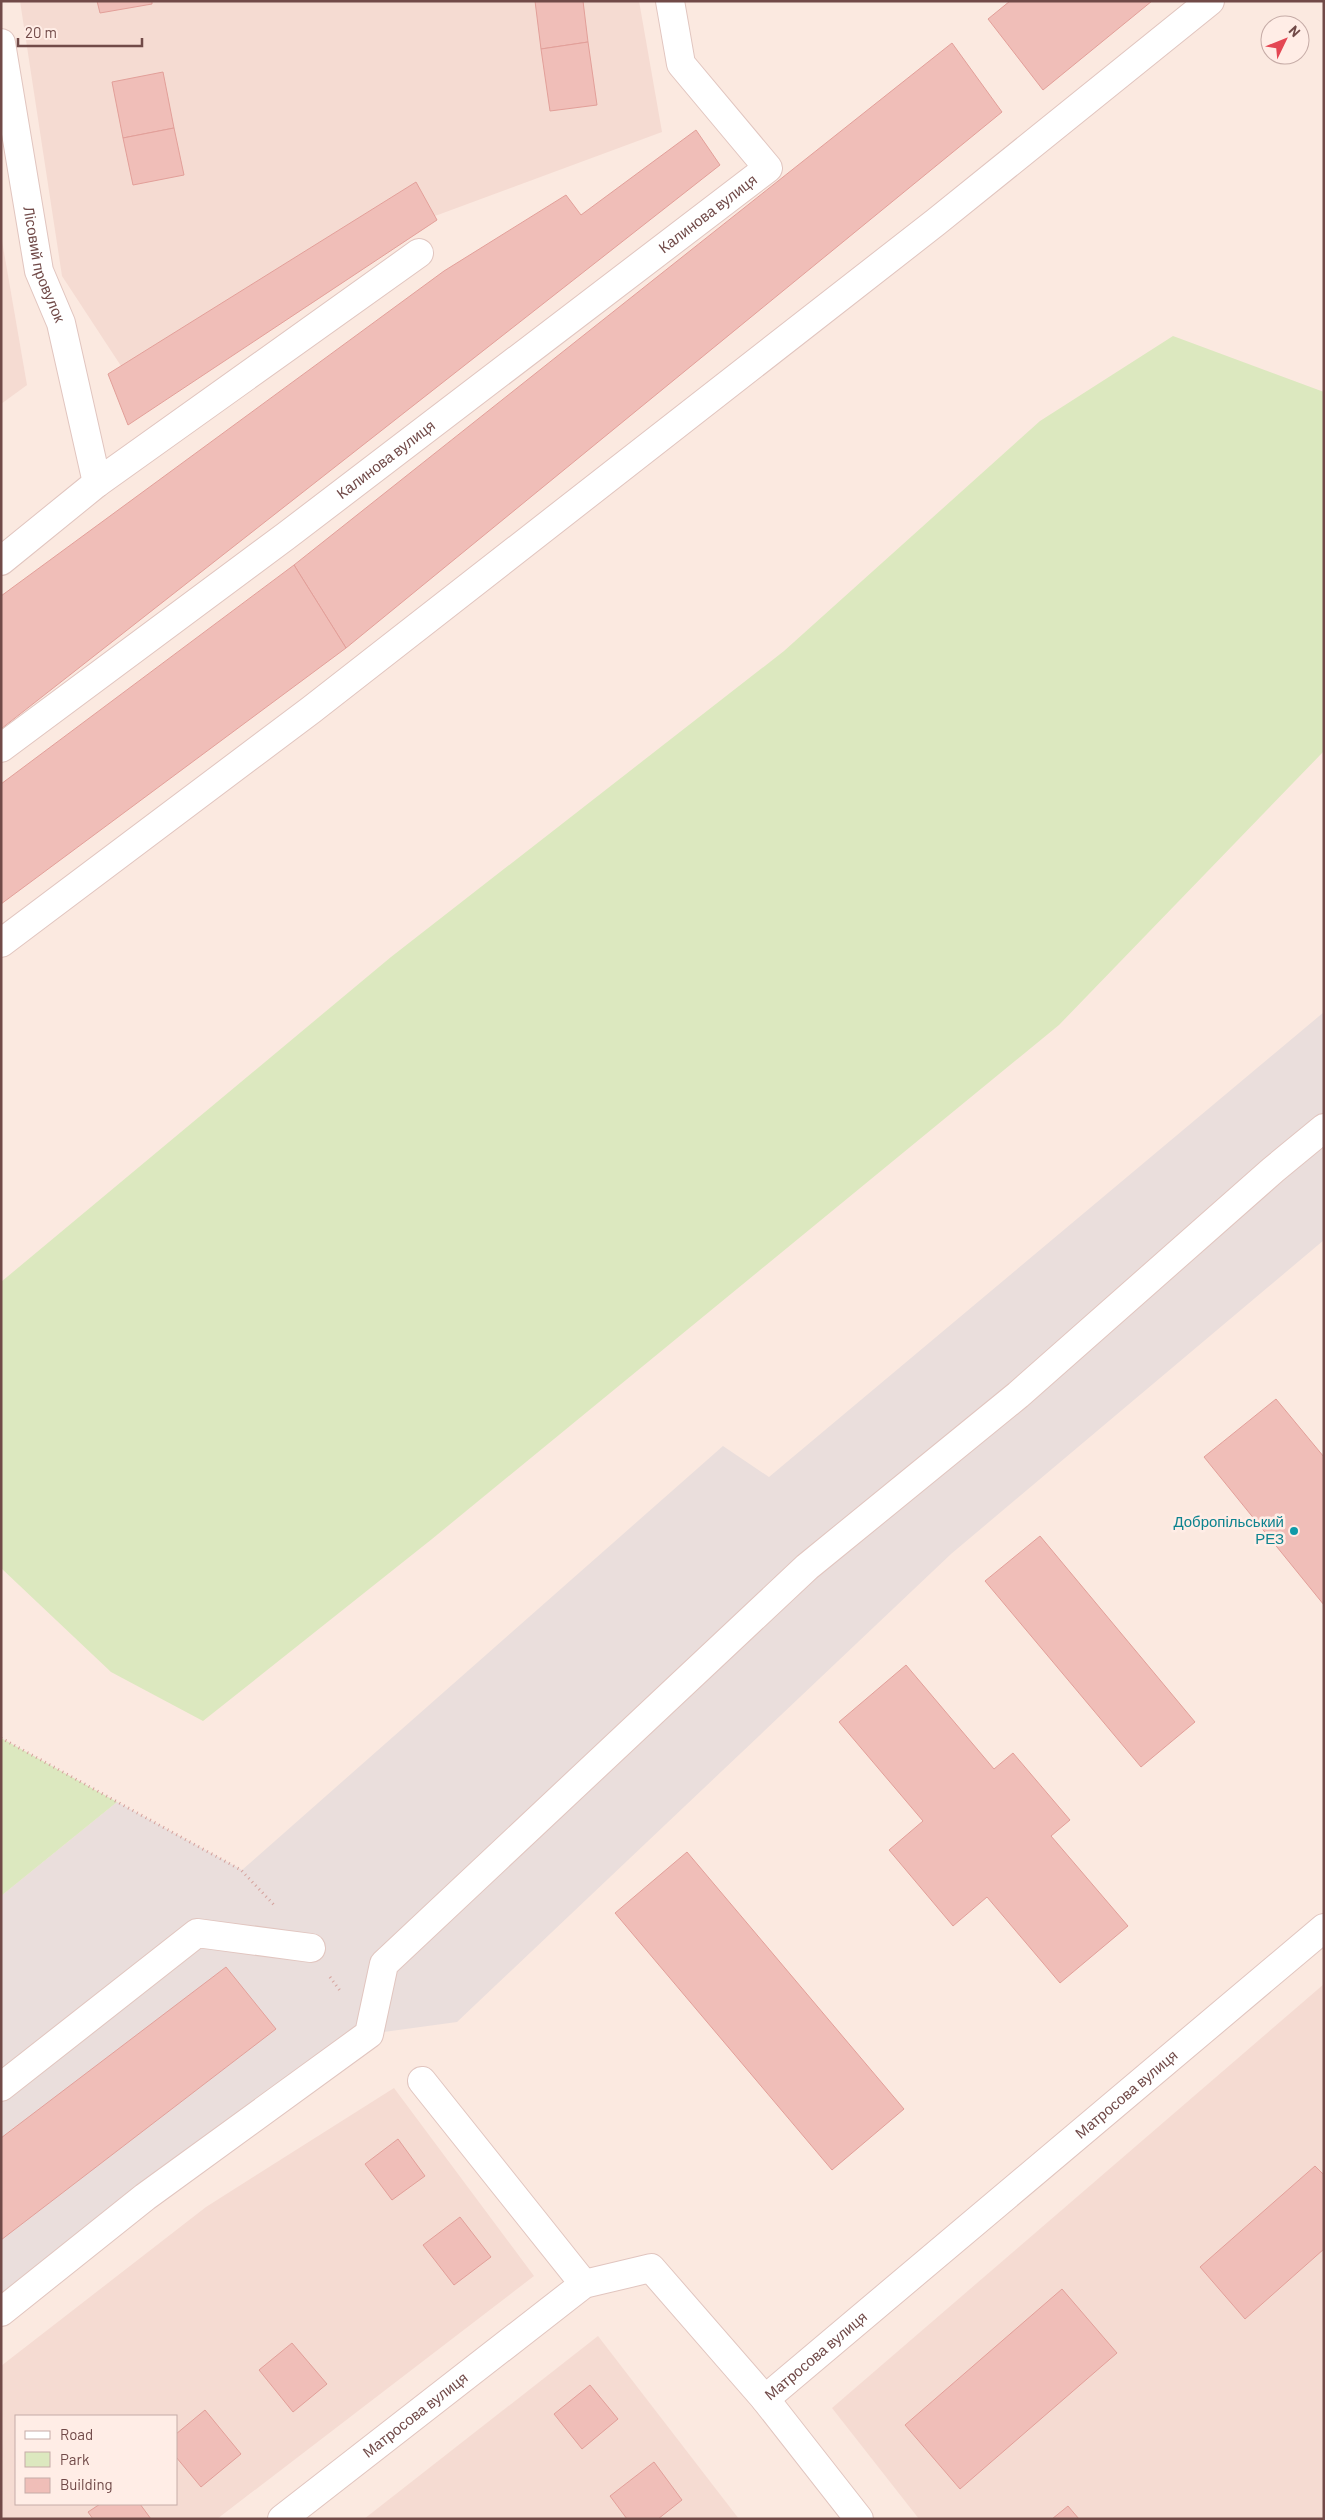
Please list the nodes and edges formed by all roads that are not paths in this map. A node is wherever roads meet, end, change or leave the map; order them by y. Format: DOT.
graph roads {
  1 [pos="670,1"];
  2 [pos="1210,1"];
  3 [pos="1,43"];
  4 [pos="419,252"];
  5 [pos="97,483"];
  6 [pos="1,561"];
  7 [pos="1,748"];
  8 [pos="1,943"];
  9 [pos="1324,1128"];
  10 [pos="1324,1928"];
  11 [pos="311,1948"];
  12 [pos="422,2081"];
  13 [pos="1,2087"];
  14 [pos="584,2284"];
  15 [pos="1,2312"];
  16 [pos="765,2399"];
  17 [pos="282,2519"];
  18 [pos="859,2519"];
  1 -- 7 [label="street, Калинова вулиця"];
  2 -- 8 [label="street"];
  3 -- 5 [label="street, Лісовий провулок"];
  4 -- 5 [label="street"];
  5 -- 6 [label="street"];
  9 -- 15 [label="street"];
  10 -- 16 [label="street, Матросова вулиця"];
  11 -- 13 [label="street"];
  12 -- 14 [label="street"];
  14 -- 16 [label="street, Матросова вулиця"];
  14 -- 17 [label="street, Матросова вулиця"];
  16 -- 18 [label="street"];
}
